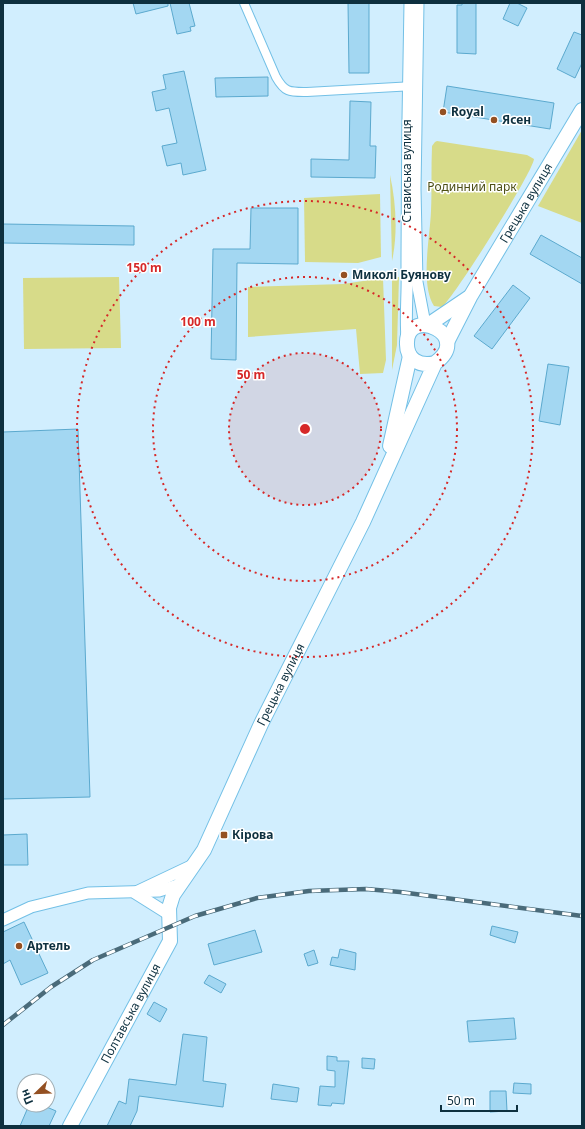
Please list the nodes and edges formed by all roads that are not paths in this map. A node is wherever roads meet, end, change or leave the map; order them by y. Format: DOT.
graph roads {
  1 [pos="244,3"];
  2 [pos="410,3"];
  3 [pos="418,3"];
  4 [pos="413,86"];
  5 [pos="582,110"];
  6 [pos="470,297"];
  7 [pos="427,325"];
  8 [pos="407,338"];
  9 [pos="447,342"];
  10 [pos="410,356"];
  11 [pos="435,363"];
  12 [pos="384,472"];
  13 [pos="195,864"];
  14 [pos="177,890"];
  15 [pos="134,893"];
  16 [pos="170,915"];
  17 [pos="3,920"];
  18 [pos="70,1126"];
  1 -- 4 [label="street"];
  2 -- 4 [label="main road, Стависька вулиця"];
  3 -- 4 [label="main road, Стависька вулиця"];
  4 -- 7 [label="main road, Стависька вулиця"];
  4 -- 8 [label="main road, Стависька вулиця"];
  5 -- 6 [label="highway, Грецька вулиця"];
  6 -- 7 [label="highway, Грецька вулиця"];
  6 -- 9 [label="highway, Грецька вулиця"];
  7 -- 8 [label="highway"];
  7 -- 9 [label="highway"];
  8 -- 10 [label="highway"];
  9 -- 11 [label="highway"];
  10 -- 11 [label="highway"];
  10 -- 12 [label="highway, Грецька вулиця"];
  11 -- 12 [label="highway, Грецька вулиця"];
  12 -- 13 [label="highway, Грецька вулиця"];
  13 -- 14 [label="highway, Грецька вулиця"];
  13 -- 15 [label="main road"];
  14 -- 15 [label="main road"];
  14 -- 16 [label="highway, Полтавська вулиця"];
  15 -- 16 [label="main road"];
  15 -- 17 [label="main road"];
  16 -- 18 [label="highway, Полтавська вулиця"];
}
